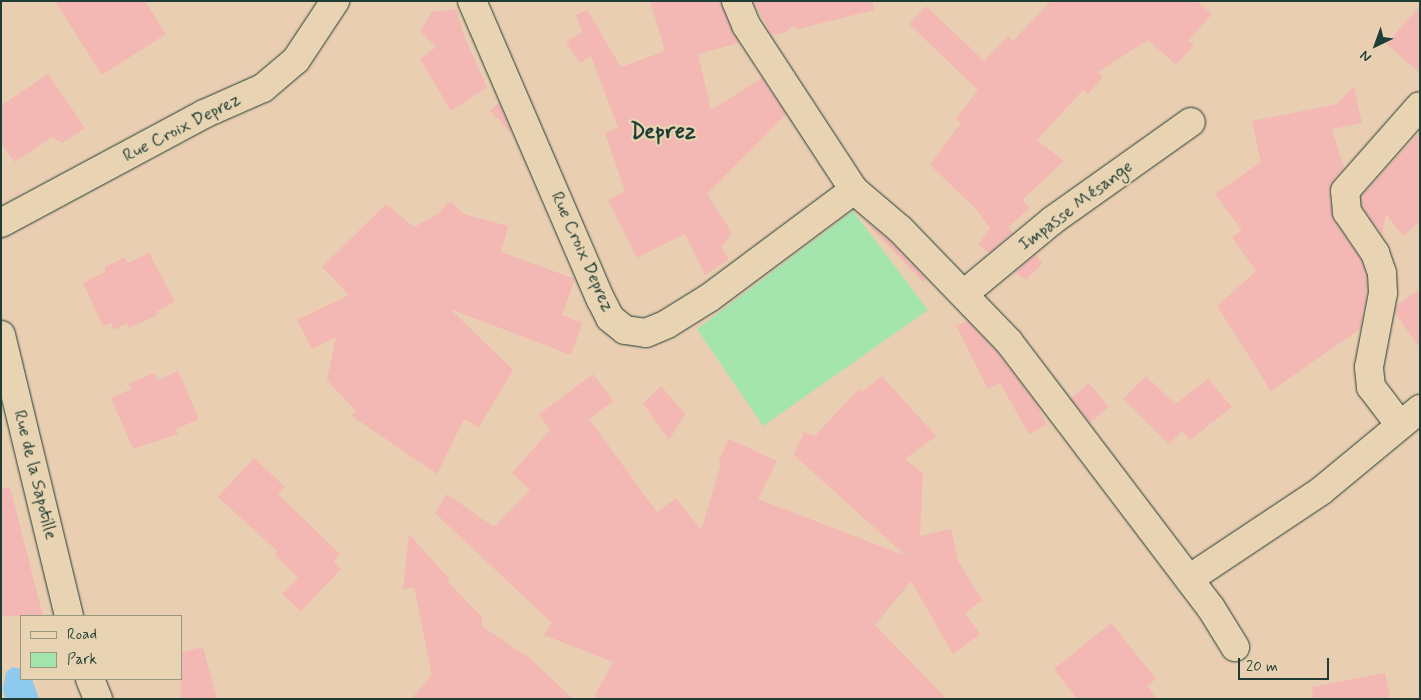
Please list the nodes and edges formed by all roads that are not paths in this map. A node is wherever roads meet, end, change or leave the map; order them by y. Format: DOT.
graph roads {
  1 [pos="336,1"];
  2 [pos="472,1"];
  3 [pos="736,1"];
  4 [pos="1420,106"];
  5 [pos="1190,122"];
  6 [pos="854,190"];
  7 [pos="1,222"];
  8 [pos="965,293"];
  9 [pos="1,335"];
  10 [pos="1410,417"];
  11 [pos="1189,579"];
  12 [pos="69,615"];
  13 [pos="1234,647"];
  14 [pos="90,680"];
  15 [pos="98,699"];
  1 -- 7 [label="street, Rue Croix Deprez"];
  2 -- 6 [label="street, Rue Croix Deprez"];
  3 -- 6 [label="street"];
  4 -- 10 [label="street"];
  5 -- 8 [label="street, Impasse Mésange"];
  6 -- 8 [label="street"];
  8 -- 11 [label="street"];
  9 -- 12 [label="street, Rue de la Sapotille"];
  10 -- 11 [label="street"];
  11 -- 13 [label="street"];
  14 -- 15 [label="street"];
}
